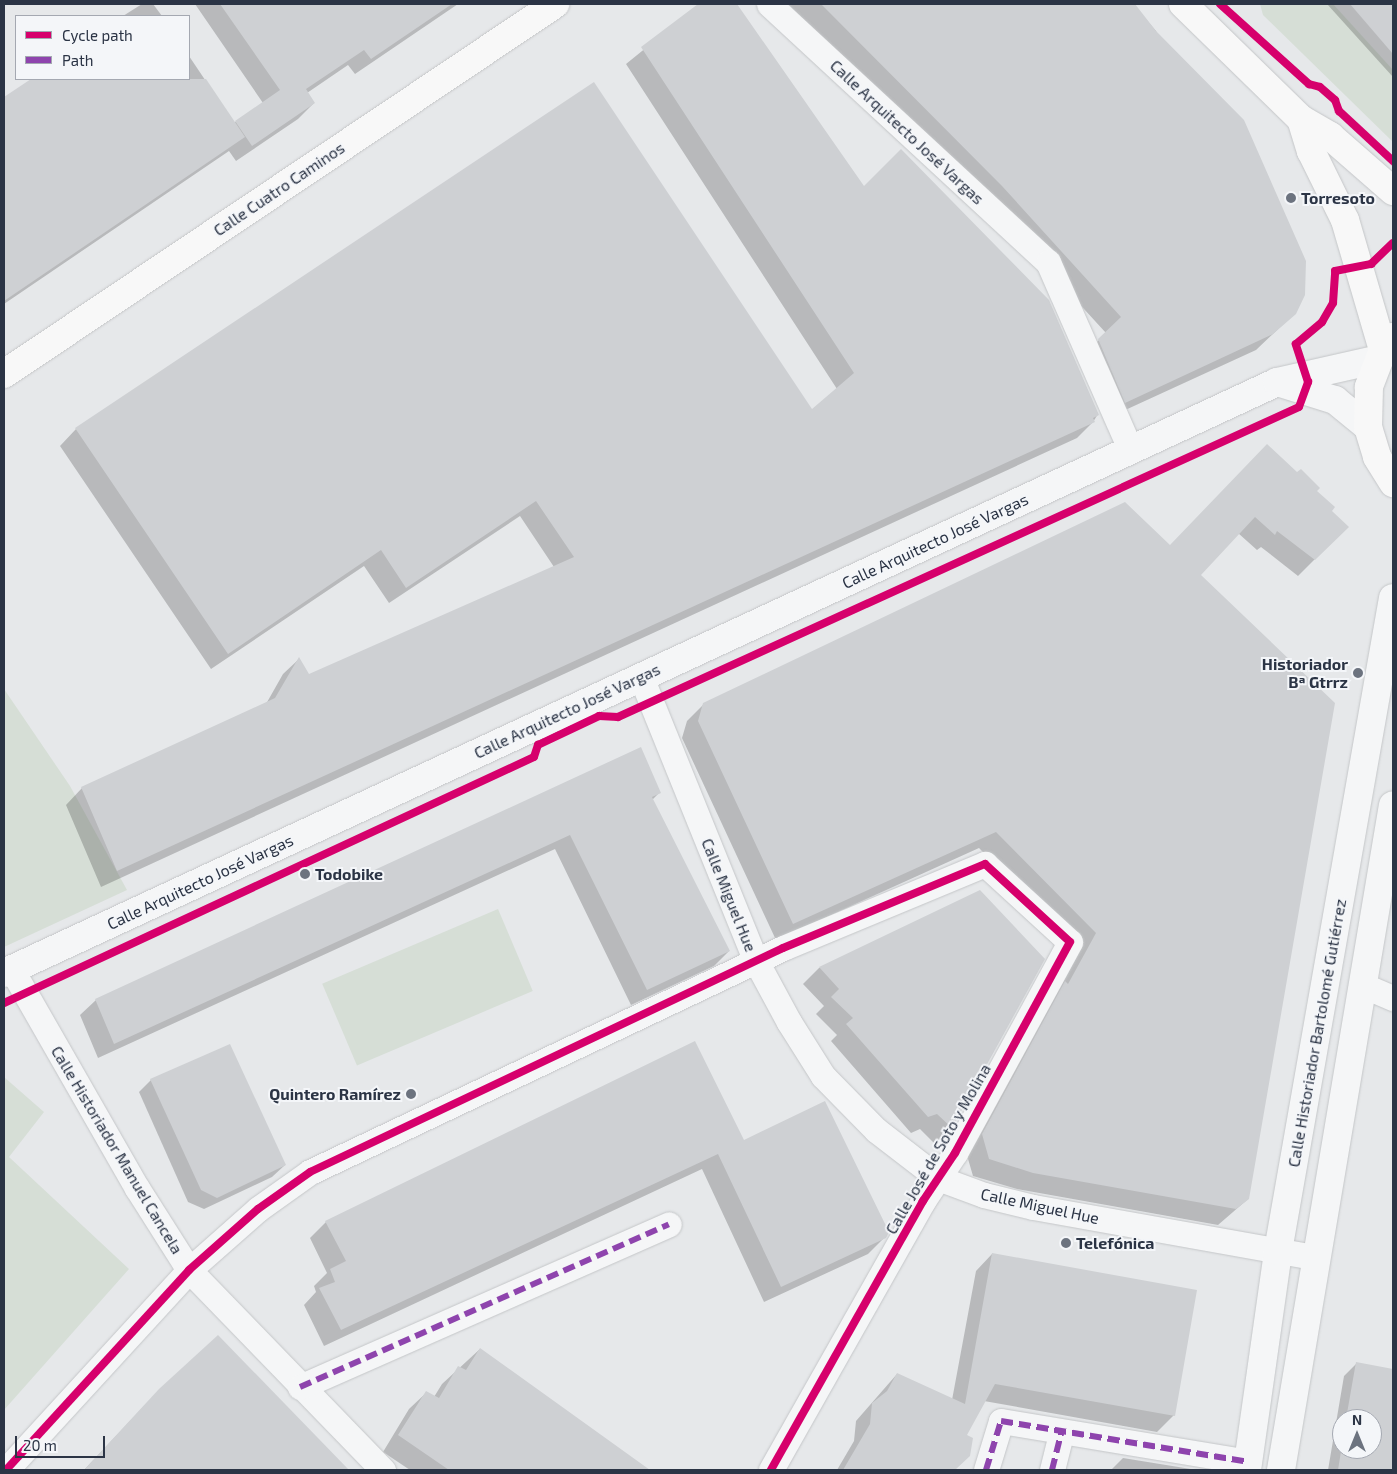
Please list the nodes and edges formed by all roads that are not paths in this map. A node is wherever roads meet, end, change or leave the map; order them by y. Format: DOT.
graph roads {
  1 [pos="555,4"];
  2 [pos="768,4"];
  3 [pos="1190,6"];
  4 [pos="1301,120"];
  5 [pos="1393,191"];
  6 [pos="1385,349"];
  7 [pos="4,374"];
  8 [pos="1278,382"];
  9 [pos="1368,428"];
  10 [pos="1131,450"];
  11 [pos="1393,483"];
  12 [pos="1393,598"];
  13 [pos="641,677"];
  14 [pos="1393,805"];
  15 [pos="756,961"];
  16 [pos="8,971"];
  17 [pos="1362,985"];
  18 [pos="1393,998"];
  19 [pos="938,1178"];
  20 [pos="669,1224"];
  21 [pos="1278,1251"];
  22 [pos="1315,1257"];
  23 [pos="189,1270"];
  24 [pos="300,1386"];
  25 [pos="1061,1433"];
  26 [pos="1248,1466"];
  27 [pos="6,1470"];
  28 [pos="383,1470"];
  29 [pos="771,1470"];
  30 [pos="986,1470"];
  31 [pos="1052,1470"];
  32 [pos="1281,1470"];
  1 -- 7 [label="main road, Calle Cuatro Caminos"];
  2 -- 10 [label="street, Calle Arquitecto José Vargas"];
  3 -- 4 [label="main road"];
  4 -- 5 [label="main road"];
  4 -- 6 [label="main road"];
  6 -- 8 [label="street, Calle Arquitecto José Vargas"];
  6 -- 9 [label="main road"];
  8 -- 9 [label="street"];
  8 -- 10 [label="street, Calle Arquitecto José Vargas"];
  9 -- 11 [label="main road"];
  10 -- 13 [label="street, Calle Arquitecto José Vargas"];
  12 -- 21 [label="street, Calle Historiador Bartolomé Gutiérrez"];
  13 -- 15 [label="street, Calle Miguel Hue"];
  13 -- 16 [label="street, Calle Arquitecto José Vargas"];
  14 -- 17 [label="street"];
  15 -- 19 [label="street, Calle Miguel Hue"];
  15 -- 19 [label="street, Calle José de Soto y Molina"];
  15 -- 23 [label="street"];
  16 -- 23 [label="street, Calle Historiador Manuel Cancela"];
  17 -- 18 [label="street"];
  17 -- 22 [label="street"];
  19 -- 21 [label="street, Calle Miguel Hue"];
  19 -- 29 [label="street, Calle José de Soto y Molina"];
  20 -- 24 [label="street"];
  21 -- 22 [label="street, Calle Miguel Hue"];
  21 -- 26 [label="street, Calle Historiador Bartolomé Gutiérrez"];
  22 -- 32 [label="street"];
  23 -- 24 [label="street, Calle Historiador Manuel Cancela"];
  23 -- 27 [label="street"];
  24 -- 28 [label="street, Calle Historiador Manuel Cancela"];
  25 -- 26 [label="street"];
  25 -- 30 [label="street"];
  25 -- 31 [label="street"];
}
